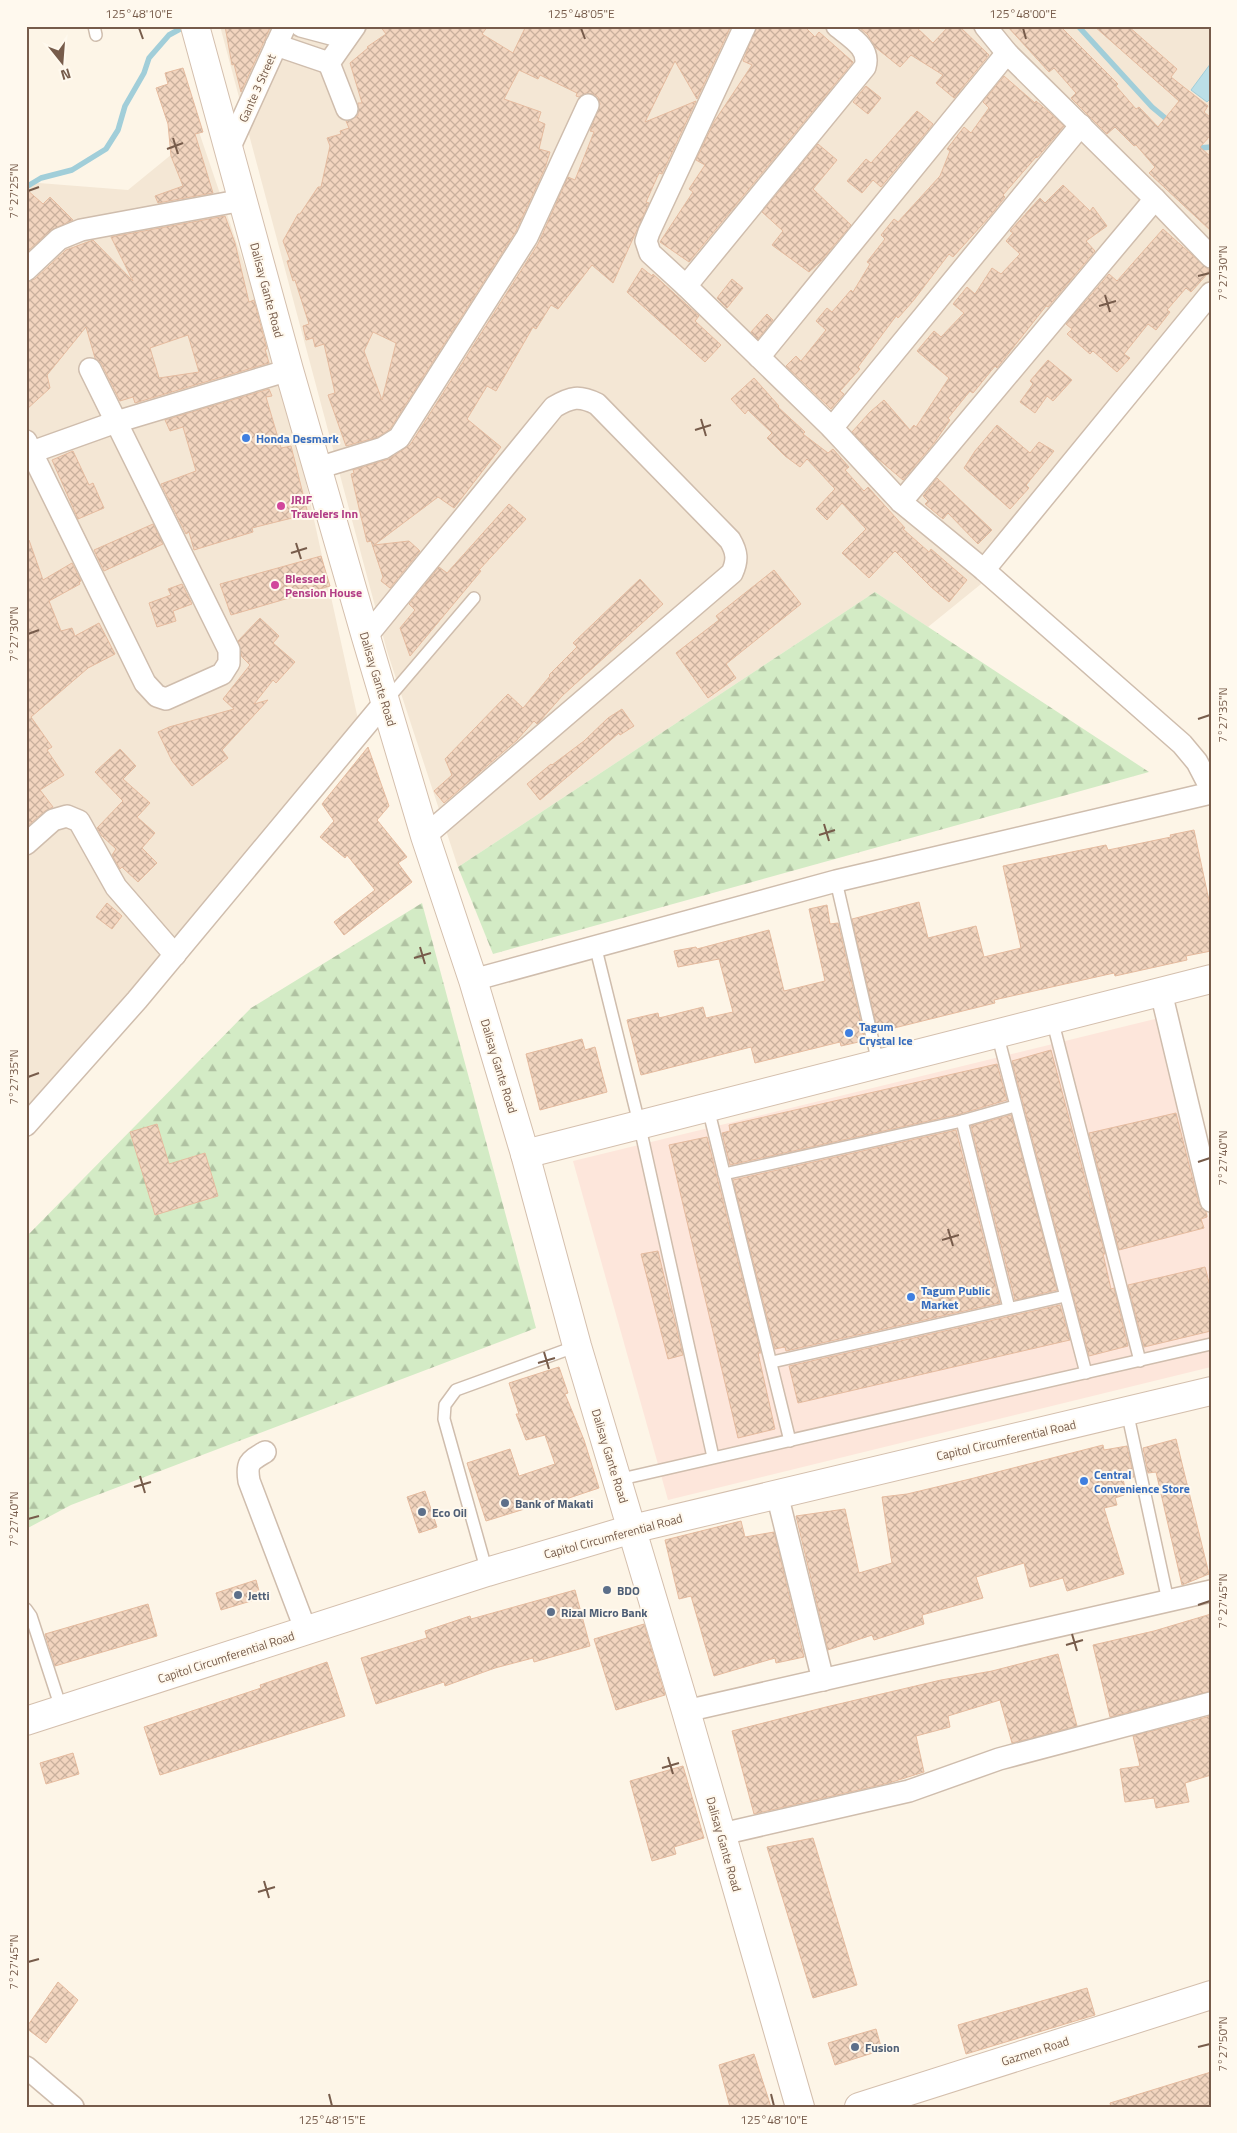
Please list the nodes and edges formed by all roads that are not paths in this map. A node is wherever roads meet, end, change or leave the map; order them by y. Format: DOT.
graph roads {
  1 [pos="195,26"];
  2 [pos="285,26"];
  3 [pos="301,26"];
  4 [pos="745,26"];
  5 [pos="837,26"];
  6 [pos="985,26"];
  7 [pos="350,32"];
  8 [pos="276,46"];
  9 [pos="1007,53"];
  10 [pos="330,63"];
  11 [pos="588,105"];
  12 [pos="347,109"];
  13 [pos="1080,125"];
  14 [pos="229,149"];
  15 [pos="1155,199"];
  16 [pos="243,200"];
  17 [pos="1207,245"];
  18 [pos="26,270"];
  19 [pos="686,286"];
  20 [pos="1211,293"];
  21 [pos="759,357"];
  22 [pos="90,369"];
  23 [pos="289,370"];
  24 [pos="116,422"];
  25 [pos="832,428"];
  26 [pos="29,446"];
  27 [pos="318,468"];
  28 [pos="901,502"];
  29 [pos="984,570"];
  30 [pos="474,598"];
  31 [pos="366,637"];
  32 [pos="385,702"];
  33 [pos="1211,789"];
  34 [pos="1211,794"];
  35 [pos="425,836"];
  36 [pos="26,844"];
  37 [pos="836,881"];
  38 [pos="595,946"];
  39 [pos="174,955"];
  40 [pos="1211,979"];
  41 [pos="473,980"];
  42 [pos="1161,992"];
  43 [pos="1052,1019"];
  44 [pos="997,1033"];
  45 [pos="878,1063"];
  46 [pos="708,1106"];
  47 [pos="1015,1106"];
  48 [pos="962,1121"];
  49 [pos="639,1123"];
  50 [pos="26,1126"];
  51 [pos="525,1154"];
  52 [pos="724,1174"];
  53 [pos="1211,1201"];
  54 [pos="1065,1296"];
  55 [pos="1009,1308"];
  56 [pos="1211,1344"];
  57 [pos="577,1346"];
  58 [pos="1140,1361"];
  59 [pos="772,1362"];
  60 [pos="1086,1373"];
  61 [pos="1211,1391"];
  62 [pos="1127,1411"];
  63 [pos="790,1441"];
  64 [pos="265,1452"];
  65 [pos="713,1458"];
  66 [pos="617,1480"];
  67 [pos="777,1494"];
  68 [pos="632,1529"];
  69 [pos="487,1572"];
  70 [pos="1211,1591"];
  71 [pos="1168,1601"];
  72 [pos="26,1609"];
  73 [pos="306,1632"];
  74 [pos="31,1634"];
  75 [pos="823,1680"];
  76 [pos="1211,1703"];
  77 [pos="62,1710"];
  78 [pos="686,1711"];
  79 [pos="26,1722"];
  80 [pos="722,1834"];
  81 [pos="1211,1994"];
  82 [pos="26,2067"];
  83 [pos="73,2107"];
  84 [pos="800,2107"];
  85 [pos="859,2107"];
  1 -- 14 [label="main road, Dalisay Gante Road"];
  2 -- 8 [label="street, Gante 3 Street"];
  3 -- 7 [label="street"];
  4 -- 19 [label="street"];
  5 -- 19 [label="street"];
  6 -- 9 [label="street"];
  7 -- 10 [label="street"];
  8 -- 10 [label="street"];
  8 -- 14 [label="street, Gante 3 Street"];
  9 -- 13 [label="street"];
  9 -- 21 [label="street"];
  10 -- 12 [label="street"];
  11 -- 27 [label="street"];
  13 -- 15 [label="street"];
  13 -- 25 [label="street"];
  14 -- 16 [label="main road, Dalisay Gante Road"];
  15 -- 17 [label="street"];
  15 -- 28 [label="street"];
  16 -- 18 [label="street"];
  16 -- 23 [label="main road, Dalisay Gante Road"];
  19 -- 21 [label="street"];
  20 -- 29 [label="street"];
  21 -- 25 [label="street"];
  22 -- 24 [label="street"];
  23 -- 24 [label="street"];
  23 -- 27 [label="main road, Dalisay Gante Road"];
  24 -- 26 [label="street"];
  24 -- 26 [label="street"];
  25 -- 28 [label="street"];
  27 -- 31 [label="main road, Dalisay Gante Road"];
  28 -- 29 [label="street"];
  29 -- 33 [label="street"];
  30 -- 32 [label="lane"];
  31 -- 32 [label="main road, Dalisay Gante Road"];
  31 -- 35 [label="street"];
  32 -- 35 [label="main road, Dalisay Gante Road"];
  32 -- 39 [label="street"];
  34 -- 37 [label="street"];
  35 -- 41 [label="main road, Dalisay Gante Road"];
  36 -- 39 [label="street"];
  37 -- 38 [label="street"];
  37 -- 45 [label="lane"];
  38 -- 41 [label="street"];
  38 -- 49 [label="lane"];
  39 -- 50 [label="street"];
  40 -- 42 [label="main road"];
  41 -- 51 [label="main road, Dalisay Gante Road"];
  42 -- 43 [label="main road"];
  42 -- 53 [label="street"];
  43 -- 44 [label="main road"];
  43 -- 58 [label="lane"];
  44 -- 45 [label="main road"];
  44 -- 47 [label="lane"];
  45 -- 46 [label="main road"];
  46 -- 49 [label="main road"];
  46 -- 52 [label="lane"];
  47 -- 48 [label="lane"];
  47 -- 54 [label="lane"];
  48 -- 52 [label="lane"];
  48 -- 55 [label="lane"];
  49 -- 51 [label="main road"];
  49 -- 65 [label="lane"];
  51 -- 57 [label="main road, Dalisay Gante Road"];
  52 -- 59 [label="lane"];
  54 -- 55 [label="lane"];
  54 -- 60 [label="lane"];
  55 -- 59 [label="lane"];
  56 -- 58 [label="lane"];
  57 -- 66 [label="main road, Dalisay Gante Road"];
  57 -- 69 [label="lane"];
  58 -- 60 [label="lane"];
  59 -- 63 [label="lane"];
  60 -- 63 [label="lane"];
  61 -- 62 [label="main road, Capitol Circumferential Road"];
  62 -- 67 [label="main road, Capitol Circumferential Road"];
  62 -- 71 [label="lane"];
  63 -- 65 [label="lane"];
  64 -- 73 [label="street"];
  65 -- 66 [label="lane"];
  66 -- 68 [label="main road, Dalisay Gante Road"];
  67 -- 68 [label="main road, Capitol Circumferential Road"];
  67 -- 75 [label="street"];
  68 -- 69 [label="main road, Capitol Circumferential Road"];
  68 -- 78 [label="main road, Dalisay Gante Road"];
  69 -- 73 [label="main road, Capitol Circumferential Road"];
  70 -- 71 [label="street"];
  71 -- 75 [label="street"];
  72 -- 74 [label="lane"];
  73 -- 77 [label="main road, Capitol Circumferential Road"];
  74 -- 77 [label="lane"];
  75 -- 78 [label="street"];
  76 -- 80 [label="street"];
  77 -- 79 [label="main road, Capitol Circumferential Road"];
  78 -- 80 [label="main road, Dalisay Gante Road"];
  80 -- 84 [label="main road, Dalisay Gante Road"];
  81 -- 85 [label="main road, Gazmen Road"];
  82 -- 83 [label="street"];
}
